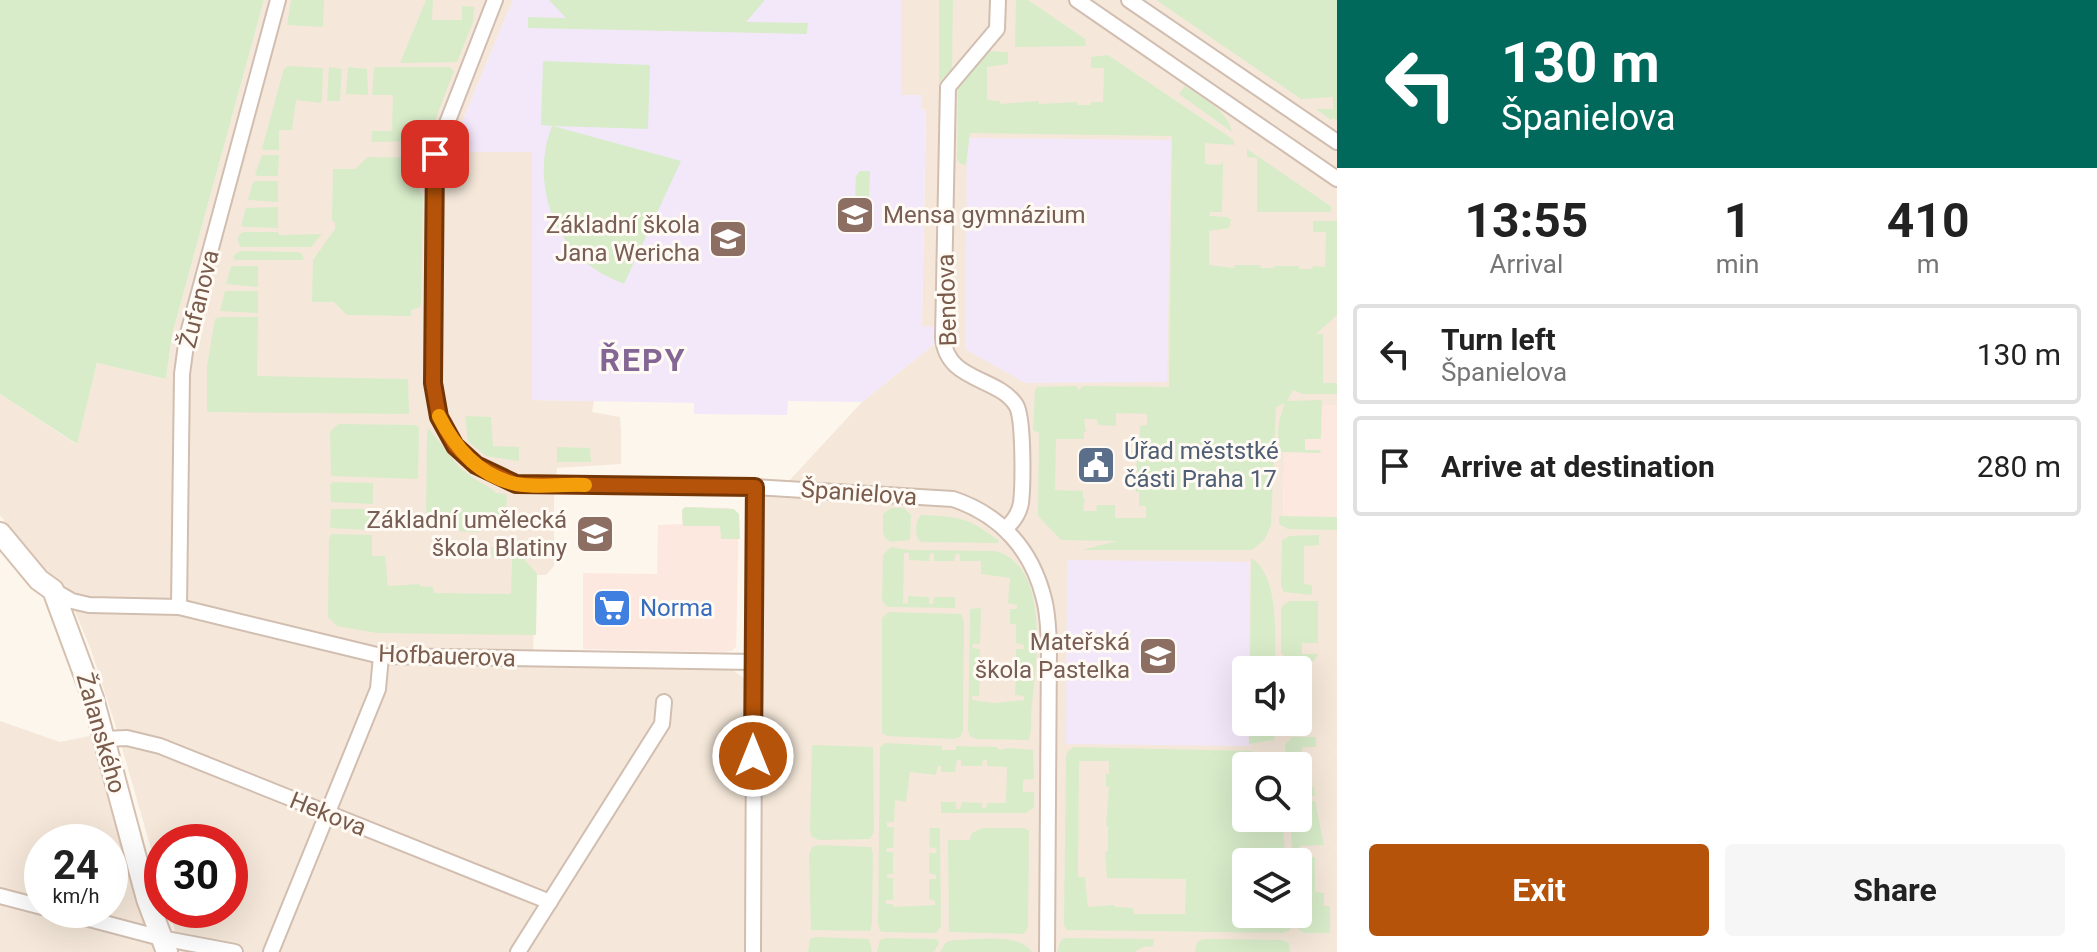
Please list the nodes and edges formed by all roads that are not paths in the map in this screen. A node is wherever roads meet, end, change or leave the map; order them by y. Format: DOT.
graph roads {
  1 [pos="278,0"];
  2 [pos="495,0"];
  3 [pos="998,0"];
  4 [pos="1077,0"];
  5 [pos="1129,0"];
  6 [pos="1337,142"];
  7 [pos="1337,179"];
  8 [pos="755,487"];
  9 [pos="1006,528"];
  10 [pos="0,533"];
  11 [pos="53,590"];
  12 [pos="179,607"];
  13 [pos="381,656"];
  14 [pos="754,662"];
  15 [pos="664,702"];
  16 [pos="103,739"];
  17 [pos="328,814"];
  18 [pos="0,896"];
  19 [pos="24,902"];
  20 [pos="550,902"];
  21 [pos="111,928"];
  22 [pos="164,945"];
  23 [pos="235,952"];
  24 [pos="271,952"];
  25 [pos="518,952"];
  26 [pos="753,952"];
  27 [pos="1047,952"];
  1 -- 12 [label="street, Žufanova"];
  2 -- 8 [label="street, Španielova"];
  3 -- 9 [label="street, Bendova"];
  4 -- 7 [label="street"];
  5 -- 6 [label="street"];
  8 -- 9 [label="street, Španielova"];
  8 -- 14 [label="street"];
  9 -- 27 [label="street, Španielova"];
  10 -- 11 [label="street, Žalanského"];
  11 -- 12 [label="street, Hofbauerova"];
  11 -- 16 [label="street, Žalanského"];
  12 -- 13 [label="street, Hofbauerova"];
  13 -- 14 [label="street, Hofbauerova"];
  13 -- 17 [label="street"];
  14 -- 26 [label="street"];
  15 -- 20 [label="street"];
  16 -- 17 [label="street, Hekova"];
  16 -- 22 [label="street, Žalanského"];
  17 -- 20 [label="street, Hekova"];
  17 -- 24 [label="street"];
  18 -- 19 [label="street"];
  20 -- 25 [label="street"];
  21 -- 22 [label="street"];
  22 -- 23 [label="street"];
}
